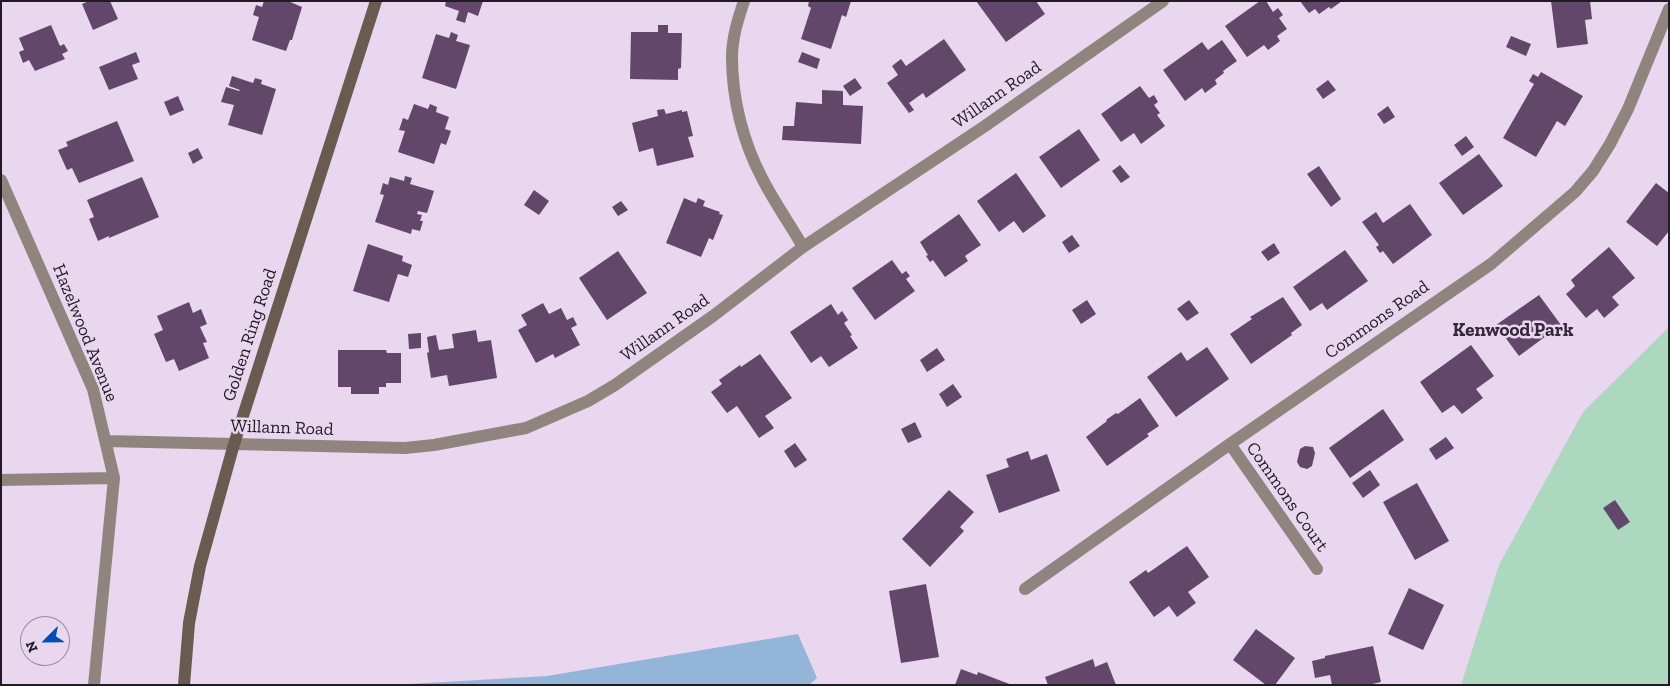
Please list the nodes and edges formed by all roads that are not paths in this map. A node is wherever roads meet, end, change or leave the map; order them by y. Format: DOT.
graph roads {
  1 [pos="376,1"];
  2 [pos="744,1"];
  3 [pos="1163,1"];
  4 [pos="1669,9"];
  5 [pos="1,180"];
  6 [pos="803,247"];
  7 [pos="106,441"];
  8 [pos="234,444"];
  9 [pos="1230,444"];
  10 [pos="114,478"];
  11 [pos="1,480"];
  12 [pos="1317,569"];
  13 [pos="1025,589"];
  14 [pos="94,685"];
  15 [pos="184,685"];
  1 -- 8 [label="street, Golden Ring Road"];
  2 -- 6 [label="street"];
  3 -- 6 [label="street, Willann Road"];
  4 -- 9 [label="street, Commons Road"];
  5 -- 7 [label="street, Hazelwood Avenue"];
  6 -- 8 [label="street, Willann Road"];
  7 -- 8 [label="street, Willann Road"];
  7 -- 10 [label="street, Hazelwood Avenue"];
  8 -- 15 [label="street, Golden Ring Road"];
  9 -- 12 [label="street, Commons Court"];
  9 -- 13 [label="street, Commons Road"];
  10 -- 11 [label="street"];
  10 -- 14 [label="street, Hazelwood Avenue"];
}
